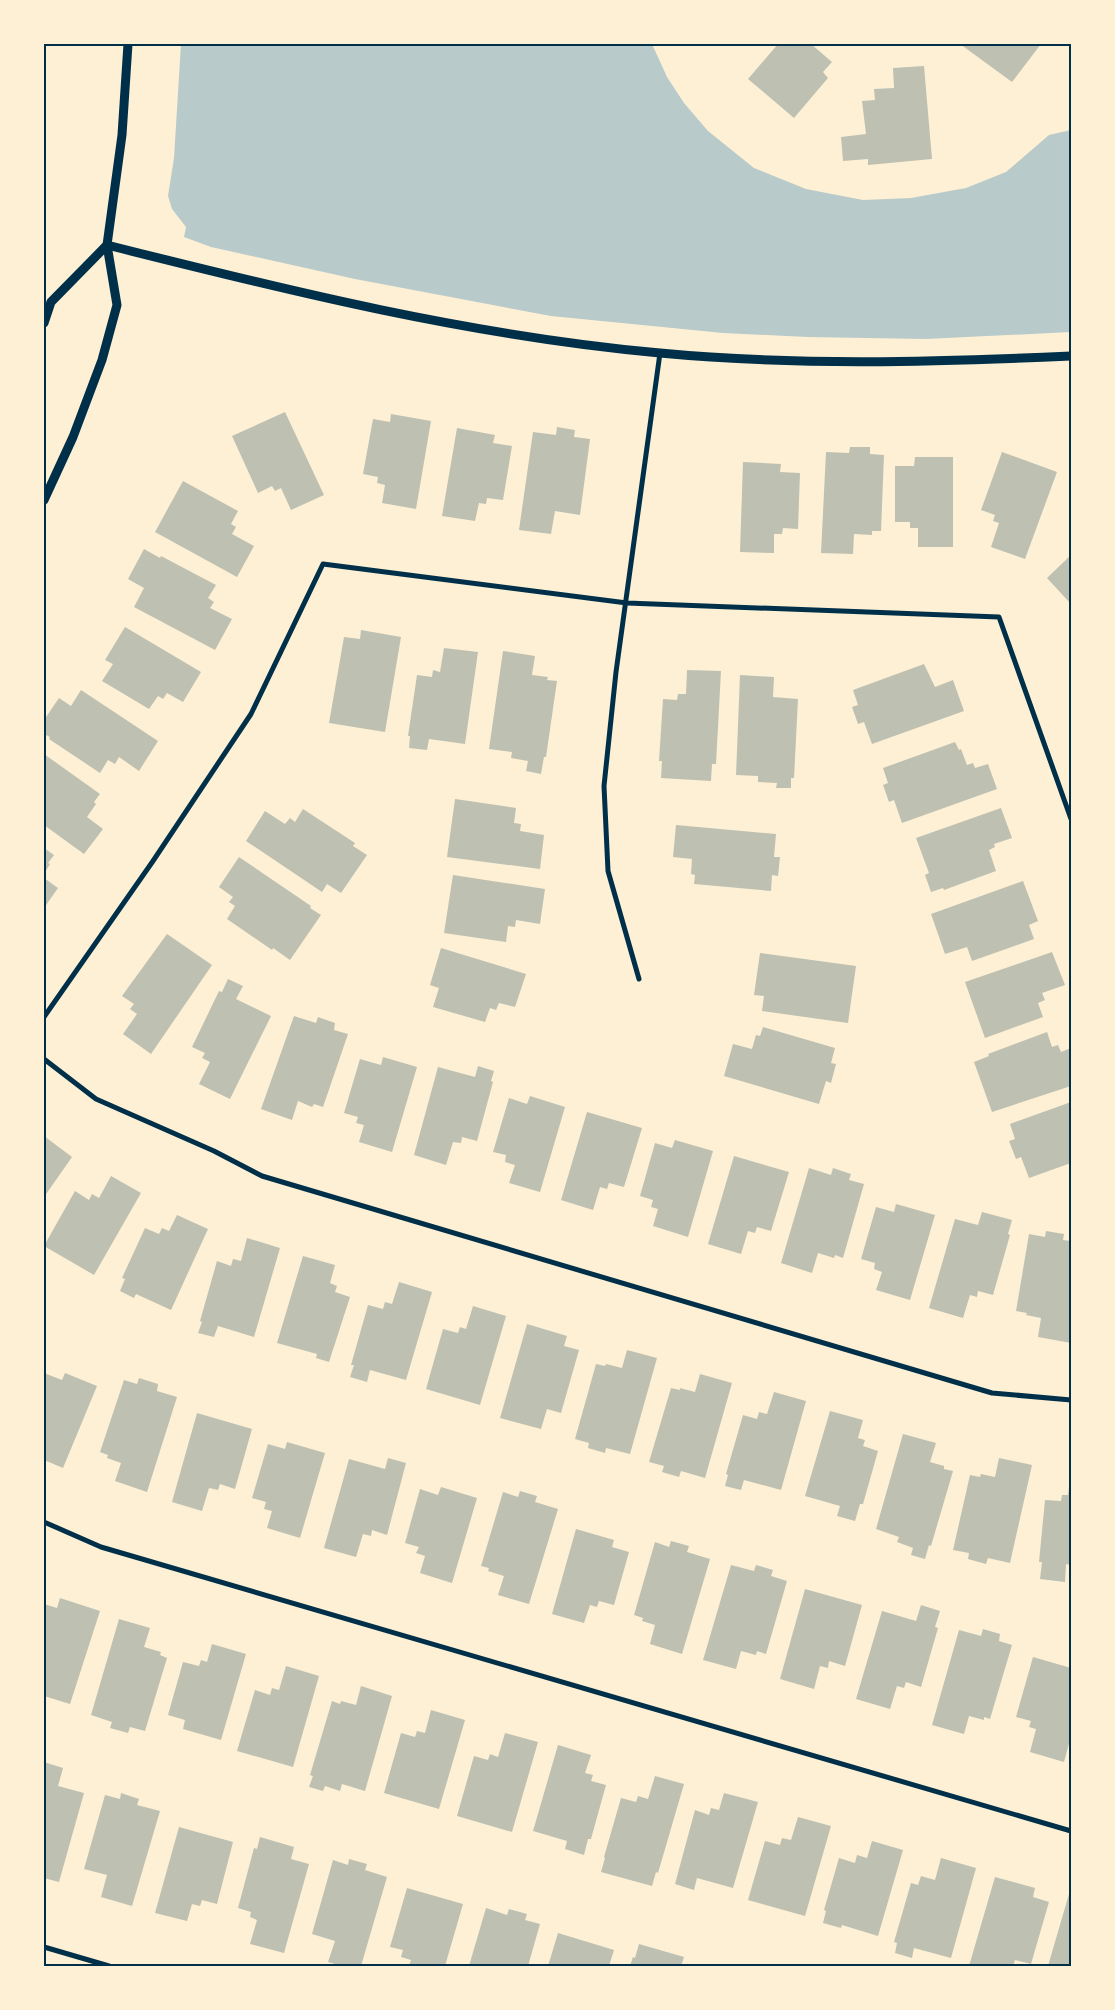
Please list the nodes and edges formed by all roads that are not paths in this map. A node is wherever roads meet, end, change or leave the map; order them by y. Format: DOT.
graph roads {
  1 [pos="128,44"];
  2 [pos="106,245"];
  3 [pos="44,323"];
  4 [pos="660,353"];
  5 [pos="1071,356"];
  6 [pos="44,500"];
  7 [pos="626,603"];
  8 [pos="1071,819"];
  9 [pos="639,979"];
  10 [pos="44,1017"];
  11 [pos="44,1060"];
  12 [pos="1071,1400"];
  13 [pos="44,1522"];
  14 [pos="1071,1831"];
  15 [pos="44,1947"];
  16 [pos="109,1966"];
  1 -- 2 [label="street"];
  2 -- 3 [label="street"];
  2 -- 4 [label="street"];
  2 -- 6 [label="street"];
  4 -- 5 [label="street"];
  4 -- 7 [label="street"];
  7 -- 8 [label="street"];
  7 -- 9 [label="street"];
  7 -- 10 [label="street"];
  11 -- 12 [label="street"];
  13 -- 14 [label="street"];
  15 -- 16 [label="street"];
}
